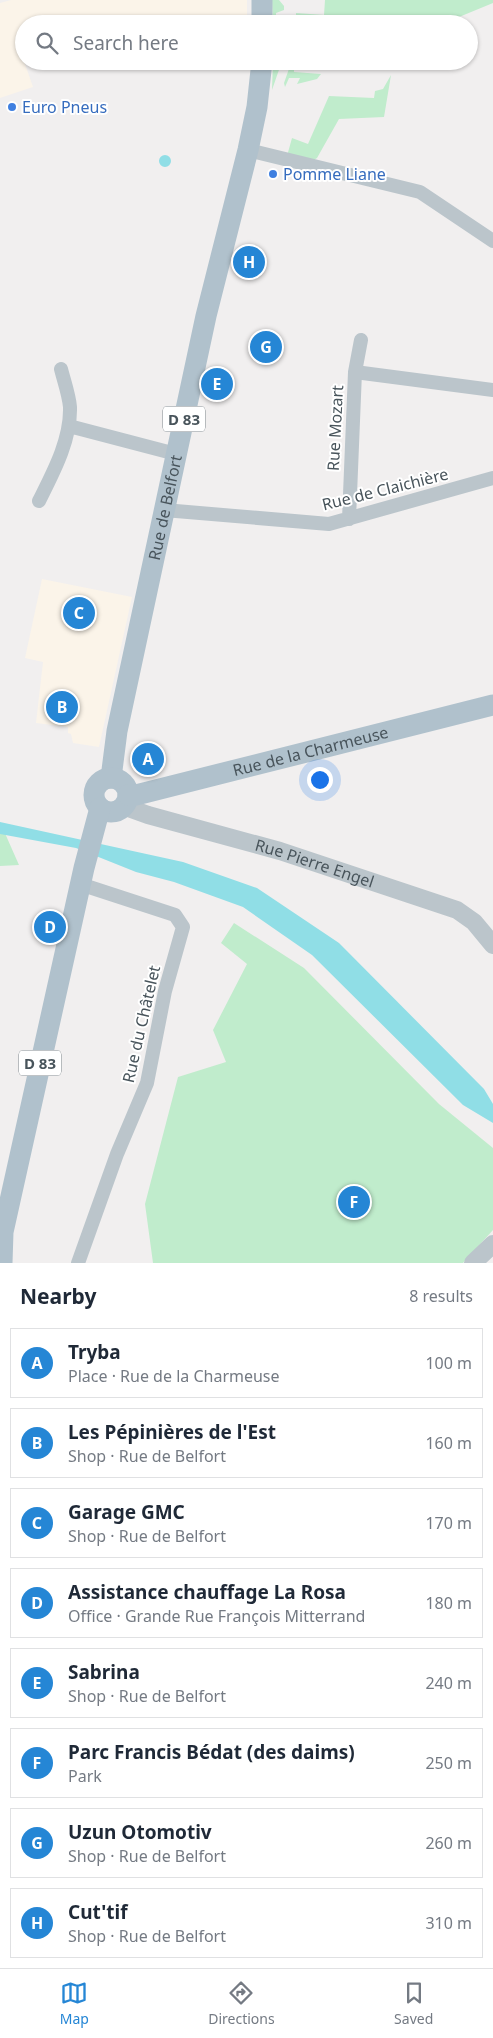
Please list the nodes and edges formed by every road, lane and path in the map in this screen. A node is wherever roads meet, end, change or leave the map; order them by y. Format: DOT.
graph roads {
  1 [pos="262,0"];
  2 [pos="262,15"];
  3 [pos="261,70"];
  4 [pos="248,150"];
  5 [pos="493,241"];
  6 [pos="361,340"];
  7 [pos="61,370"];
  8 [pos="355,372"];
  9 [pos="493,390"];
  10 [pos="69,426"];
  11 [pos="176,454"];
  12 [pos="493,478"];
  13 [pos="39,502"];
  14 [pos="164,510"];
  15 [pos="349,519"];
  16 [pos="493,705"];
  17 [pos="111,778"];
  18 [pos="125,800"];
  19 [pos="100,808"];
  20 [pos="82,874"];
  21 [pos="493,945"];
  22 [pos="1,1241"];
  23 [pos="493,1244"];
  24 [pos="2,1263"];
  25 [pos="78,1263"];
  26 [pos="473,1263"];
  1 -- 2 [label="main road"];
  3 -- 4 [label="main road, Rue de Belfort / D 83"];
  4 -- 5 [label="street"];
  4 -- 11 [label="main road, Rue de Belfort / D 83"];
  6 -- 8 [label="street, Rue Mozart"];
  7 -- 10 [label="street"];
  8 -- 9 [label="street"];
  8 -- 15 [label="street, Rue Mozart"];
  10 -- 11 [label="street"];
  10 -- 13 [label="street"];
  11 -- 14 [label="main road, Rue de Belfort / D 83"];
  12 -- 15 [label="street, Rue de Claichière"];
  14 -- 15 [label="street, Rue de Claichière"];
  14 -- 17 [label="main road, Rue de Belfort / D 83"];
  16 -- 18 [label="main road, Rue de la Charmeuse"];
  17 -- 18 [label="main road"];
  17 -- 19 [label="main road"];
  18 -- 19 [label="main road"];
  18 -- 21 [label="street, Rue Pierre Engel"];
  19 -- 20 [label="main road, D 83"];
  20 -- 22 [label="main road, D 83"];
  20 -- 25 [label="street, Rue du Châtelet"];
  22 -- 24 [label="main road, D 83"];
  23 -- 26 [label="street"];
}
